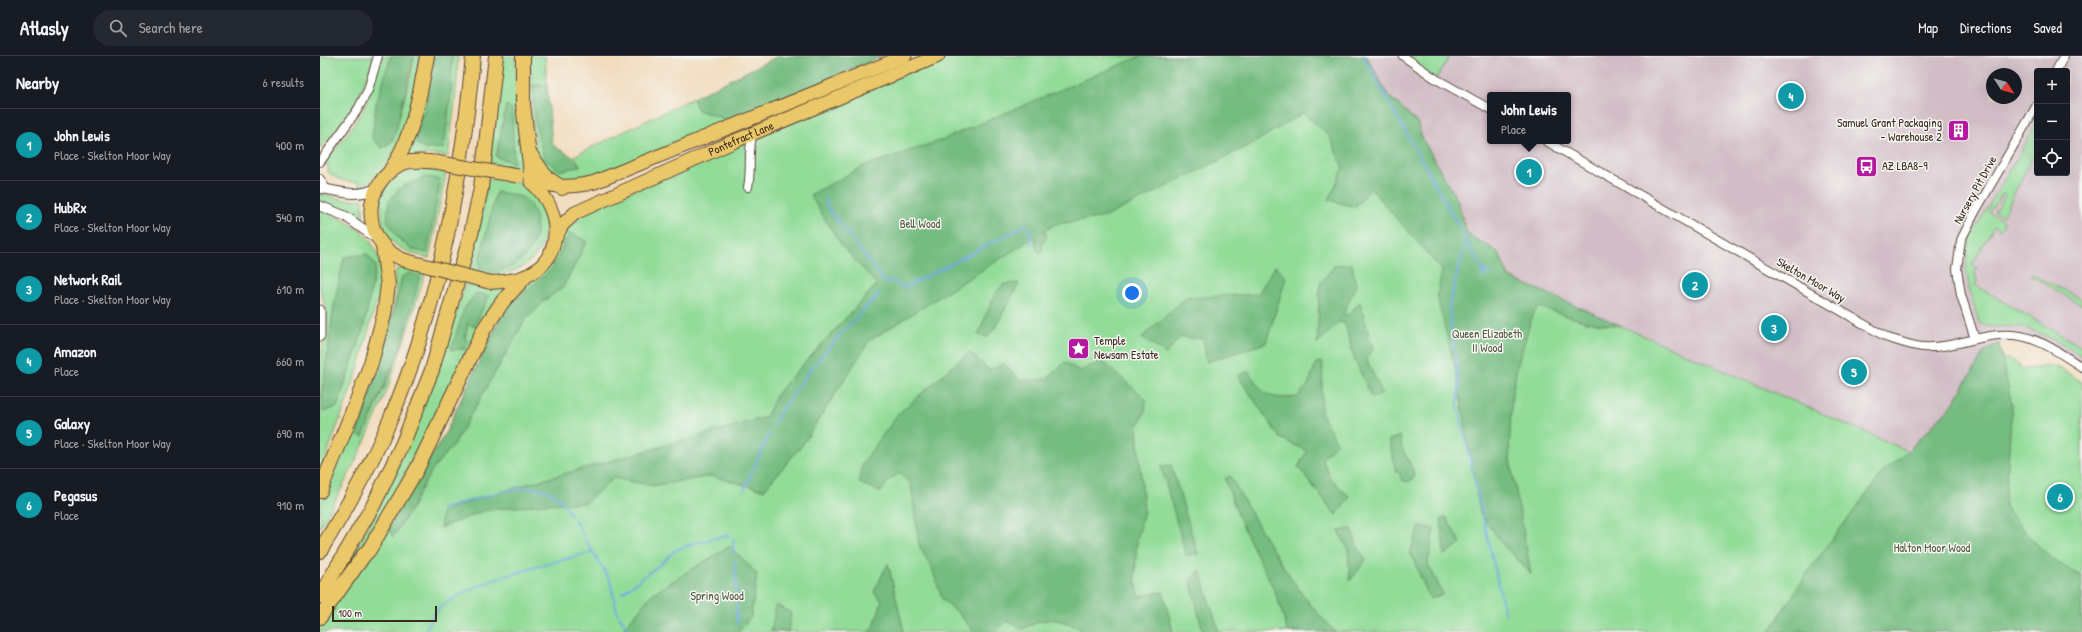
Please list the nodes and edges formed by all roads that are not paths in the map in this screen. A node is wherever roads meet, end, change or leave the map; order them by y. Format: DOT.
graph roads {
  1 [pos="378,56"];
  2 [pos="427,56"];
  3 [pos="473,56"];
  4 [pos="496,56"];
  5 [pos="523,56"];
  6 [pos="904,56"];
  7 [pos="938,56"];
  8 [pos="1403,56"];
  9 [pos="2064,56"];
  10 [pos="2058,68"];
  11 [pos="1487,107"];
  12 [pos="2034,110"];
  13 [pos="753,133"];
  14 [pos="735,141"];
  15 [pos="1551,144"];
  16 [pos="328,149"];
  17 [pos="527,149"];
  18 [pos="320,155"];
  19 [pos="749,155"];
  20 [pos="320,162"];
  21 [pos="391,170"];
  22 [pos="320,179"];
  23 [pos="532,182"];
  24 [pos="748,187"];
  25 [pos="323,188"];
  26 [pos="377,188"];
  27 [pos="562,188"];
  28 [pos="320,206"];
  29 [pos="556,237"];
  30 [pos="382,244"];
  31 [pos="524,278"];
  32 [pos="320,310"];
  33 [pos="320,336"];
  34 [pos="1975,339"];
  35 [pos="2082,367"];
  36 [pos="320,492"];
  37 [pos="369,550"];
  38 [pos="320,551"];
  39 [pos="320,596"];
  40 [pos="320,617"];
  41 [pos="320,630"];
  1 -- 16 [label="street"];
  2 -- 21 [label="highway"];
  3 -- 38 [label="highway"];
  4 -- 39 [label="highway"];
  5 -- 17 [label="highway"];
  6 -- 27 [label="highway, Pontefract Lane"];
  7 -- 13 [label="highway, Pontefract Lane"];
  8 -- 11 [label="street"];
  9 -- 10 [label="street"];
  12 -- 34 [label="street, Nursery Pit Drive"];
  13 -- 14 [label="highway, Pontefract Lane"];
  13 -- 19 [label="street"];
  14 -- 19 [label="street"];
  14 -- 29 [label="highway, Pontefract Lane"];
  15 -- 34 [label="street, Skelton Moor Way"];
  16 -- 18 [label="street"];
  16 -- 20 [label="street"];
  17 -- 23 [label="highway"];
  17 -- 27 [label="highway"];
  19 -- 24 [label="street"];
  21 -- 23 [label="highway, bridge"];
  21 -- 26 [label="highway"];
  22 -- 25 [label="street"];
  23 -- 27 [label="highway, Pontefract Lane"];
  23 -- 29 [label="highway"];
  25 -- 26 [label="street"];
  26 -- 30 [label="highway"];
  28 -- 30 [label="street"];
  29 -- 31 [label="highway, Pontefract Lane"];
  30 -- 31 [label="highway, bridge"];
  30 -- 36 [label="highway"];
  31 -- 37 [label="highway"];
  32 -- 33 [label="street"];
  34 -- 35 [label="street, Skelton Moor Way"];
  37 -- 40 [label="highway"];
  37 -- 41 [label="highway"];
}
